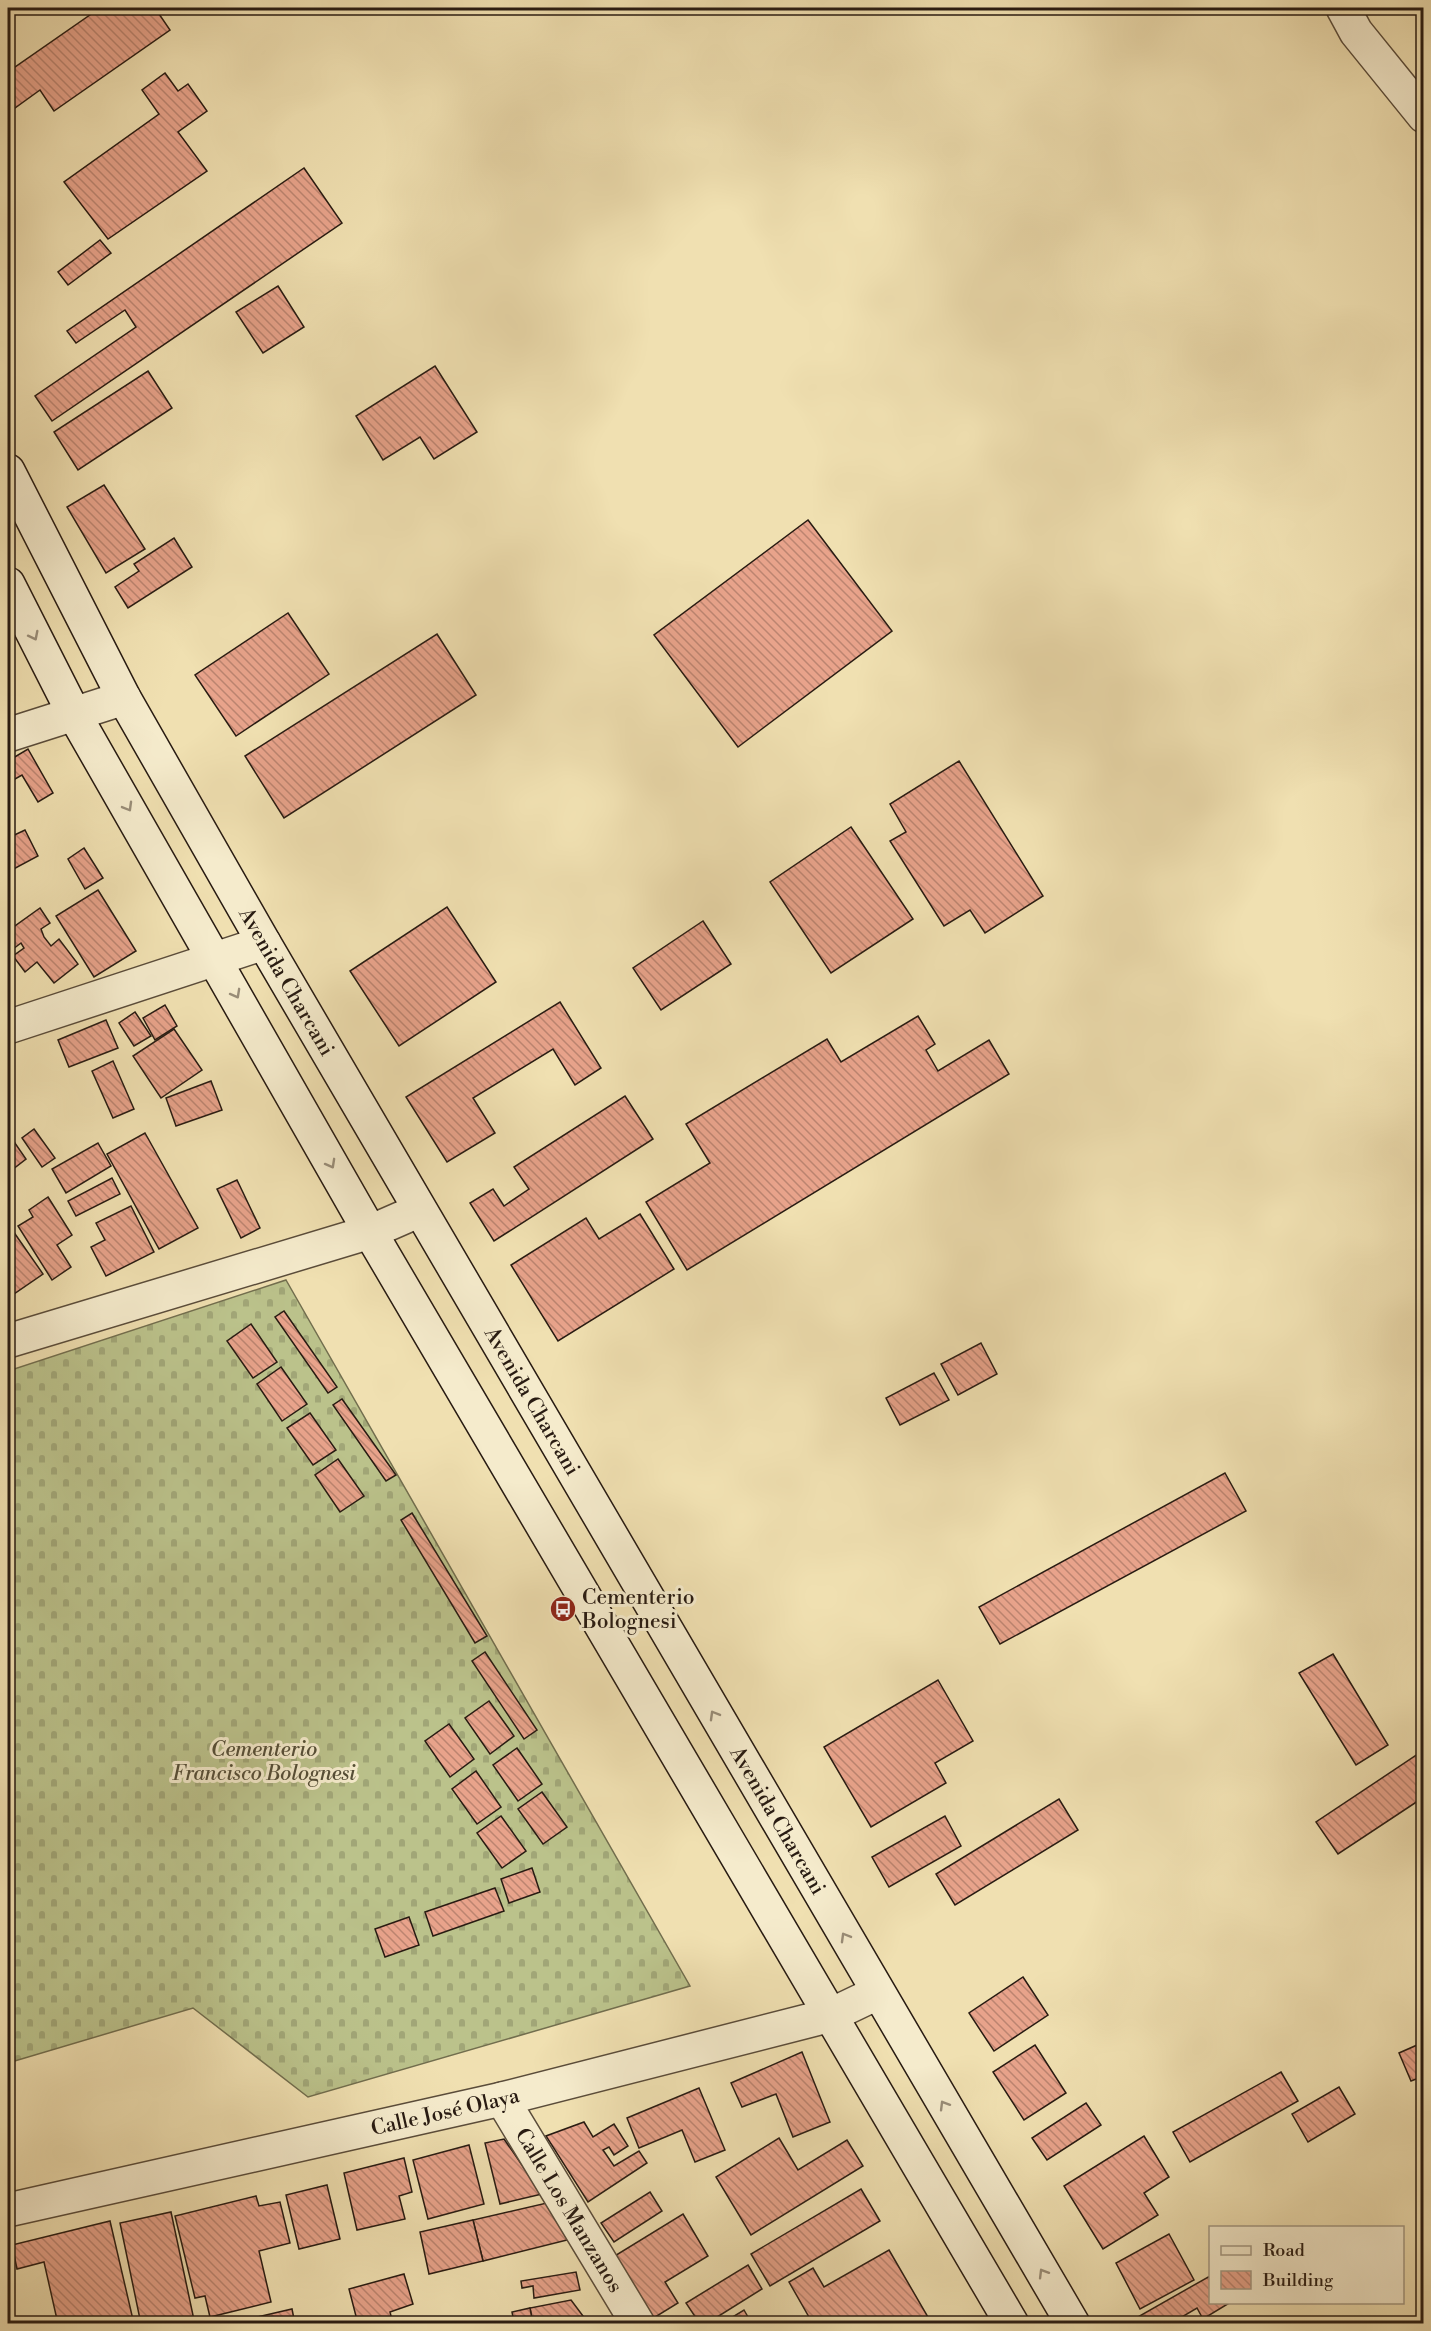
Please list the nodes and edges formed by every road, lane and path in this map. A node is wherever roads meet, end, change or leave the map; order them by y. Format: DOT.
graph roads {
  1 [pos="1343,8"];
  2 [pos="1424,116"];
  3 [pos="8,471"];
  4 [pos="8,584"];
  5 [pos="124,698"];
  6 [pos="74,714"];
  7 [pos="8,735"];
  8 [pos="264,943"];
  9 [pos="217,960"];
  10 [pos="8,1028"];
  11 [pos="418,1211"];
  12 [pos="370,1232"];
  13 [pos="8,1341"];
  14 [pos="877,1993"];
  15 [pos="831,2015"];
  16 [pos="502,2099"];
  17 [pos="8,2210"];
  18 [pos="638,2324"];
  19 [pos="1012,2324"];
  20 [pos="1073,2324"];
  1 -- 2 [label="main road"];
  3 -- 5 [label="main road, Avenida Charcani"];
  4 -- 6 [label="main road, one-way"];
  5 -- 6 [label="main road"];
  5 -- 8 [label="main road, Avenida Charcani"];
  6 -- 7 [label="main road"];
  6 -- 9 [label="main road, one-way"];
  8 -- 9 [label="main road"];
  8 -- 11 [label="main road, Avenida Charcani"];
  9 -- 10 [label="main road"];
  9 -- 12 [label="main road, one-way"];
  11 -- 12 [label="main road"];
  14 -- 11 [label="main road, Avenida Charcani, one-way"];
  12 -- 13 [label="main road"];
  12 -- 15 [label="main road"];
  14 -- 15 [label="main road, Calle José Olaya"];
  20 -- 14 [label="main road, Avenida Charcani, one-way"];
  15 -- 16 [label="main road, Calle José Olaya"];
  15 -- 19 [label="main road"];
  16 -- 17 [label="main road, Calle José Olaya"];
  16 -- 18 [label="main road, Calle Los Manzanos"];
}
